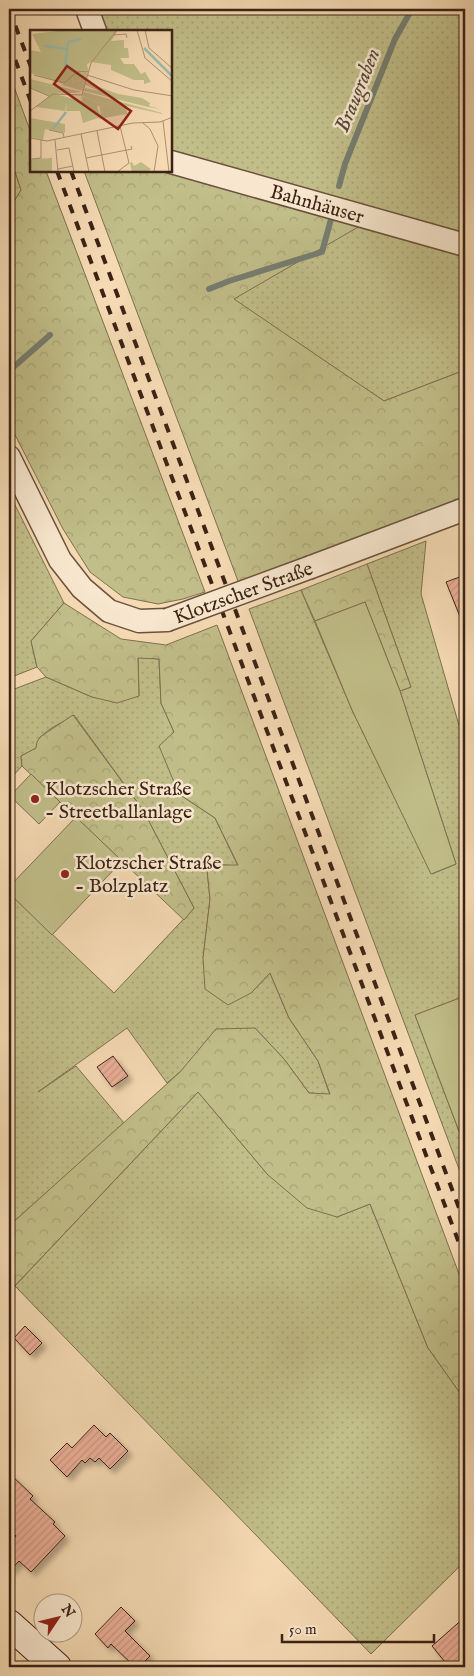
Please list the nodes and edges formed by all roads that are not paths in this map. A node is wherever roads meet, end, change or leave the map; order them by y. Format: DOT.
graph roads {
  1 [pos="87,9"];
  2 [pos="95,30"];
  3 [pos="172,162"];
  4 [pos="465,245"];
  5 [pos="9,457"];
  6 [pos="465,509"];
  7 [pos="9,1624"];
  8 [pos="57,1667"];
  1 -- 2 [label="street"];
  3 -- 4 [label="street, Bahnhäuser"];
  5 -- 6 [label="street, Klotzscher Straße, bridge"];
  7 -- 8 [label="main road"];
}
